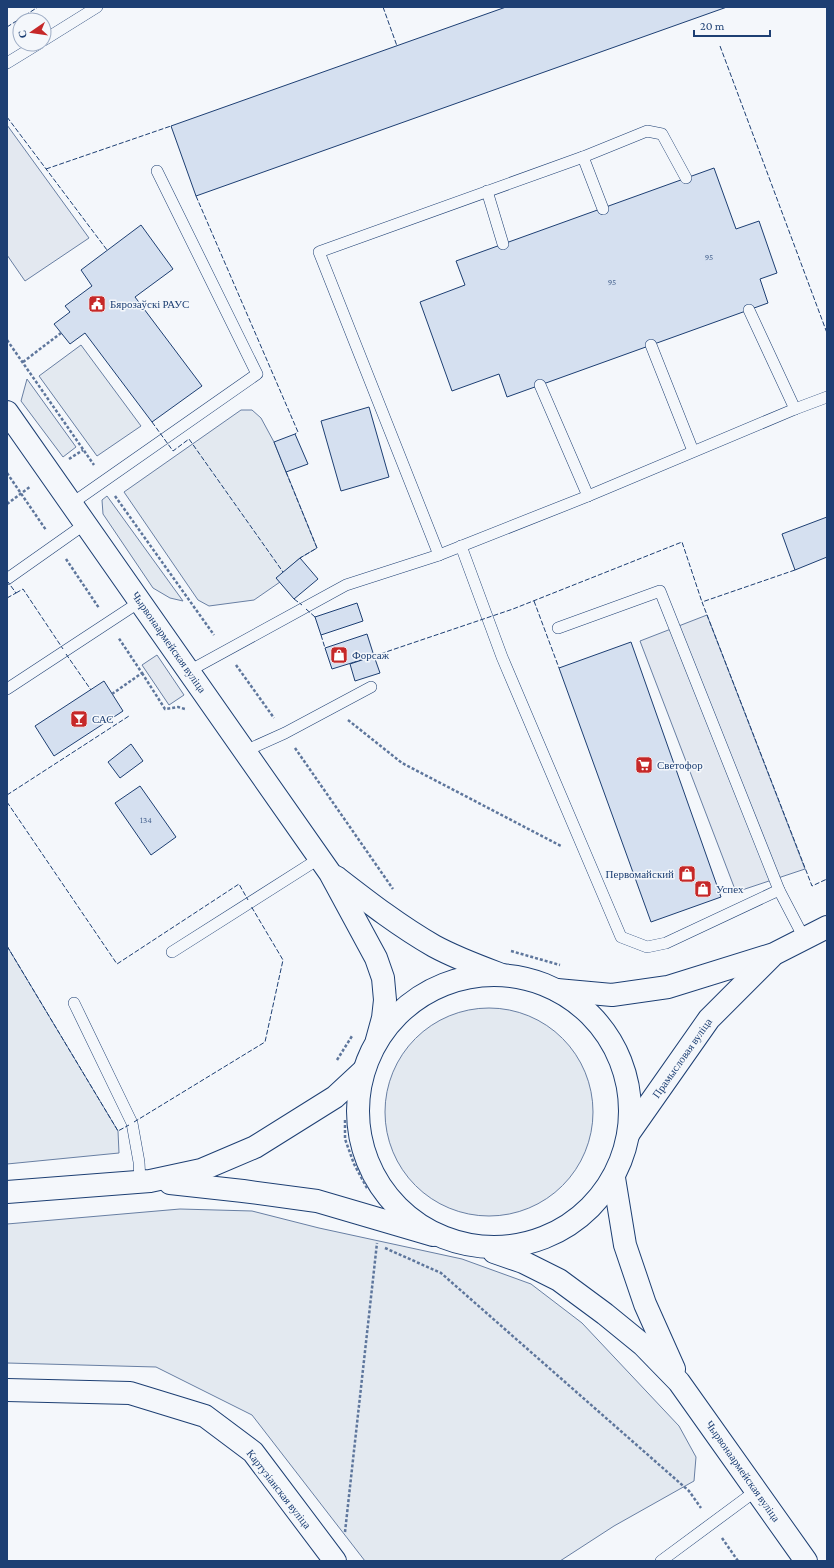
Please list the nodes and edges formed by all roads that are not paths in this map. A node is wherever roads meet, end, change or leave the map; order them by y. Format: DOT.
graph roads {
  1 [pos="97,7"];
  2 [pos="52,35"];
  3 [pos="25,52"];
  4 [pos="7,63"];
  5 [pos="583,157"];
  6 [pos="156,171"];
  7 [pos="686,178"];
  8 [pos="487,191"];
  9 [pos="603,209"];
  10 [pos="503,244"];
  11 [pos="749,310"];
  12 [pos="651,345"];
  13 [pos="540,385"];
  14 [pos="827,397"];
  15 [pos="795,410"];
  16 [pos="7,412"];
  17 [pos="693,451"];
  18 [pos="588,496"];
  19 [pos="72,504"];
  20 [pos="85,524"];
  21 [pos="460,546"];
  22 [pos="439,555"];
  23 [pos="7,579"];
  24 [pos="140,601"];
  25 [pos="558,628"];
  26 [pos="189,671"];
  27 [pos="371,687"];
  28 [pos="7,689"];
  29 [pos="245,751"];
  30 [pos="325,866"];
  31 [pos="778,890"];
  32 [pos="827,927"];
  33 [pos="804,938"];
  34 [pos="172,952"];
  35 [pos="774,954"];
  36 [pos="502,975"];
  37 [pos="556,990"];
  38 [pos="74,1004"];
  39 [pos="377,1040"];
  40 [pos="363,1070"];
  41 [pos="629,1133"];
  42 [pos="614,1178"];
  43 [pos="145,1182"];
  44 [pos="7,1192"];
  45 [pos="433,1235"];
  46 [pos="483,1248"];
  47 [pos="679,1382"];
  48 [pos="7,1390"];
  49 [pos="757,1490"];
  50 [pos="335,1561"];
  51 [pos="661,1561"];
  52 [pos="806,1561"];
  1 -- 2 [label="lane"];
  3 -- 4 [label="lane"];
  5 -- 7 [label="lane"];
  5 -- 8 [label="lane"];
  5 -- 9 [label="lane"];
  6 -- 19 [label="lane"];
  8 -- 10 [label="lane"];
  8 -- 22 [label="lane"];
  11 -- 15 [label="lane"];
  12 -- 17 [label="lane"];
  13 -- 18 [label="lane"];
  14 -- 15 [label="lane"];
  15 -- 17 [label="lane"];
  16 -- 19 [label="main road, Чырвонаармейская вуліца"];
  17 -- 18 [label="lane"];
  18 -- 21 [label="lane"];
  19 -- 20 [label="main road, Чырвонаармейская вуліца"];
  20 -- 23 [label="lane"];
  20 -- 24 [label="main road, Чырвонаармейская вуліца"];
  21 -- 22 [label="lane"];
  21 -- 31 [label="lane"];
  22 -- 26 [label="lane"];
  24 -- 26 [label="main road, Чырвонаармейская вуліца"];
  24 -- 28 [label="lane"];
  25 -- 31 [label="lane"];
  26 -- 29 [label="main road, Чырвонаармейская вуліца"];
  27 -- 29 [label="lane"];
  29 -- 30 [label="main road, Чырвонаармейская вуліца"];
  30 -- 34 [label="lane"];
  30 -- 36 [label="main road, Чырвонаармейская вуліца"];
  30 -- 39 [label="main road, Чырвонаармейская вуліца"];
  31 -- 33 [label="lane"];
  32 -- 33 [label="main road, Прамысловая вуліца"];
  33 -- 35 [label="main road, Прамысловая вуліца"];
  35 -- 37 [label="main road, Прамысловая вуліца"];
  35 -- 41 [label="main road, Прамысловая вуліца"];
  36 -- 37 [label="main road"];
  36 -- 39 [label="main road"];
  37 -- 41 [label="main road"];
  38 -- 43 [label="lane"];
  39 -- 40 [label="main road"];
  40 -- 43 [label="main road"];
  40 -- 45 [label="main road"];
  41 -- 42 [label="main road"];
  42 -- 46 [label="main road"];
  42 -- 47 [label="main road, Чырвонаармейская вуліца"];
  43 -- 44 [label="main road"];
  43 -- 45 [label="main road"];
  45 -- 46 [label="main road"];
  46 -- 47 [label="main road, Чырвонаармейская вуліца"];
  47 -- 49 [label="main road, Чырвонаармейская вуліца"];
  48 -- 50 [label="main road, Картузіанская вуліца"];
  49 -- 51 [label="lane"];
  49 -- 52 [label="main road, Чырвонаармейская вуліца"];
}
